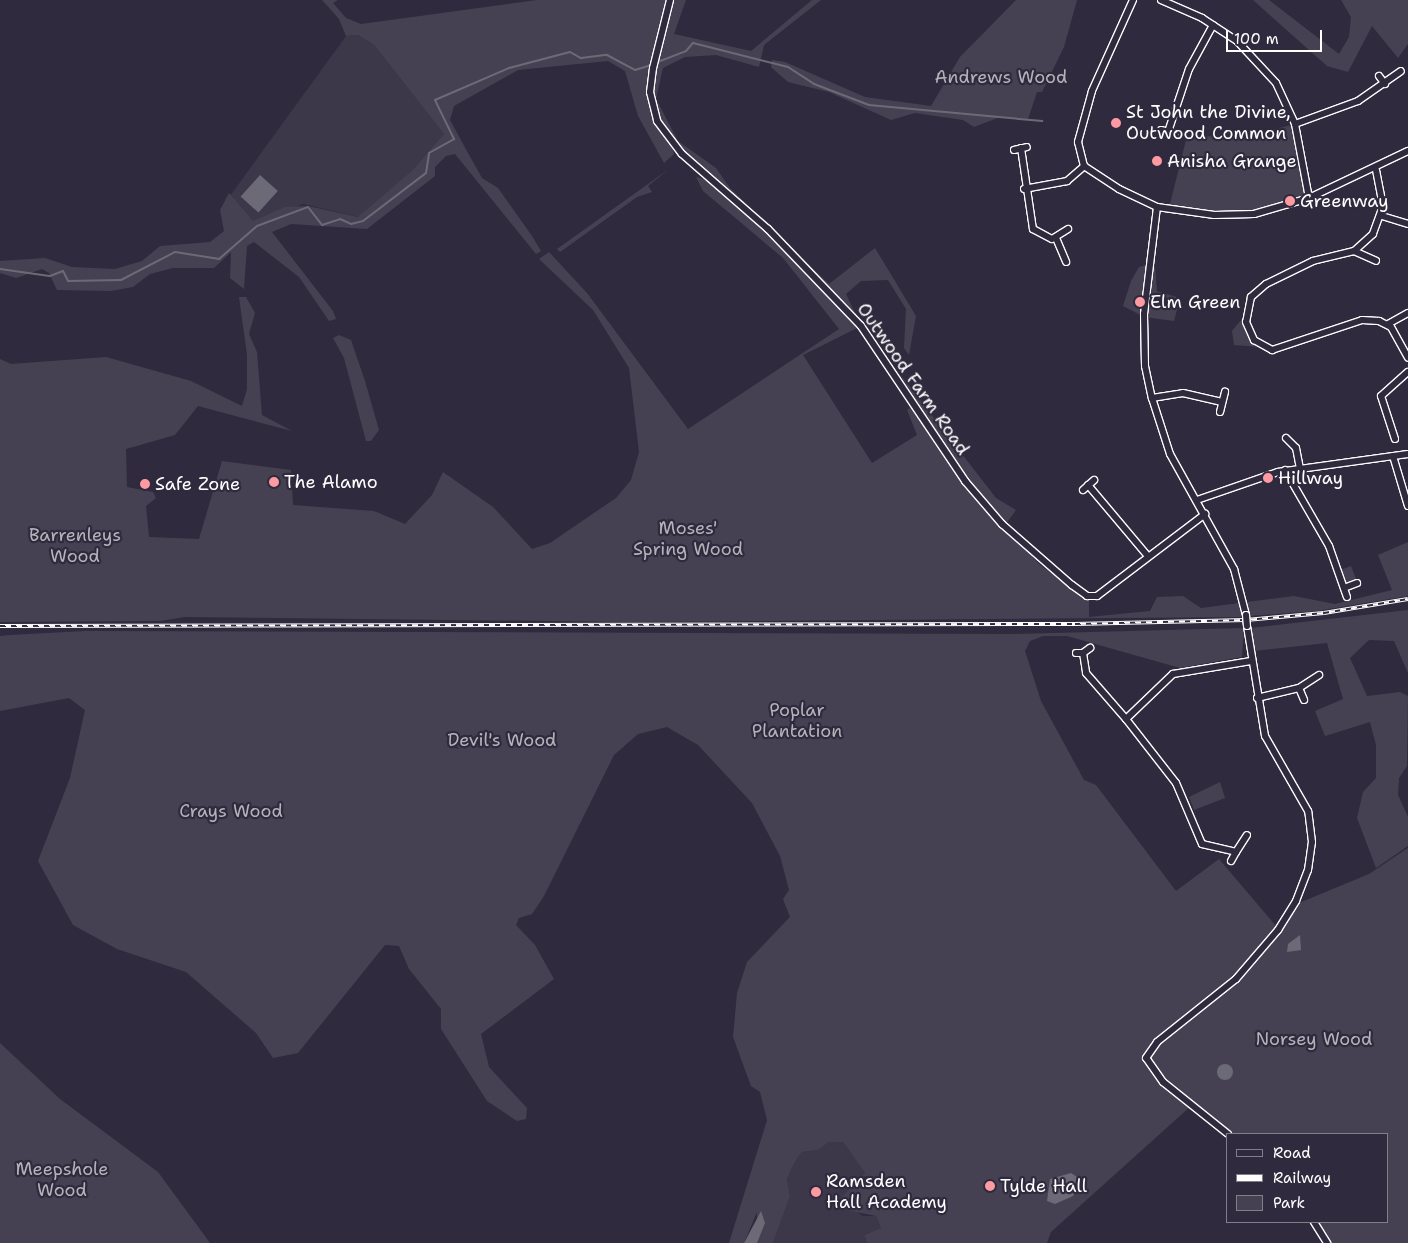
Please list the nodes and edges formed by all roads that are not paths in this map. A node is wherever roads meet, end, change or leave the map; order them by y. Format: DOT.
graph roads {
  1 [pos="670,0"];
  2 [pos="1133,0"];
  3 [pos="1161,0"];
  4 [pos="1213,25"];
  5 [pos="1401,70"];
  6 [pos="1379,76"];
  7 [pos="1385,84"];
  8 [pos="1295,124"];
  9 [pos="1175,134"];
  10 [pos="1021,148"];
  11 [pos="1408,151"];
  12 [pos="1084,166"];
  13 [pos="1376,170"];
  14 [pos="1024,188"];
  15 [pos="1309,198"];
  16 [pos="1157,207"];
  17 [pos="1382,216"];
  18 [pos="1408,224"];
  19 [pos="1068,229"];
  20 [pos="1056,238"];
  21 [pos="1354,251"];
  22 [pos="1376,261"];
  23 [pos="1066,262"];
  24 [pos="1408,313"];
  25 [pos="1388,324"];
  26 [pos="1408,358"];
  27 [pos="1408,372"];
  28 [pos="1225,392"];
  29 [pos="1152,398"];
  30 [pos="1222,402"];
  31 [pos="1220,412"];
  32 [pos="1286,438"];
  33 [pos="1395,439"];
  34 [pos="1408,454"];
  35 [pos="1393,456"];
  36 [pos="1300,469"];
  37 [pos="1285,470"];
  38 [pos="1094,480"];
  39 [pos="1195,497"];
  40 [pos="1408,506"];
  41 [pos="1205,514"];
  42 [pos="1147,554"];
  43 [pos="1357,583"];
  44 [pos="1344,588"];
  45 [pos="1348,597"];
  46 [pos="1090,648"];
  47 [pos="1251,661"];
  48 [pos="1319,675"];
  49 [pos="1299,688"];
  50 [pos="1257,698"];
  51 [pos="1304,700"];
  52 [pos="1126,719"];
  53 [pos="1247,835"];
  54 [pos="1236,852"];
  55 [pos="1231,861"];
  56 [pos="1227,1133"];
  57 [pos="1315,1223"];
  58 [pos="1328,1243"];
  1 -- 42 [label="street, Outwood Farm Road"];
  2 -- 12 [label="street"];
  3 -- 4 [label="street"];
  4 -- 8 [label="street"];
  4 -- 9 [label="street"];
  5 -- 7 [label="street"];
  6 -- 7 [label="street"];
  7 -- 8 [label="street"];
  8 -- 15 [label="street"];
  10 -- 14 [label="street"];
  11 -- 13 [label="street"];
  12 -- 14 [label="street"];
  12 -- 16 [label="street"];
  13 -- 15 [label="street"];
  13 -- 17 [label="street"];
  14 -- 20 [label="street"];
  15 -- 16 [label="street"];
  16 -- 29 [label="street"];
  17 -- 18 [label="street"];
  17 -- 21 [label="street"];
  19 -- 20 [label="street"];
  20 -- 23 [label="street"];
  21 -- 22 [label="street"];
  21 -- 25 [label="street"];
  24 -- 25 [label="street"];
  25 -- 26 [label="street"];
  27 -- 33 [label="street"];
  28 -- 30 [label="street"];
  29 -- 30 [label="street"];
  29 -- 39 [label="street"];
  30 -- 31 [label="street"];
  32 -- 36 [label="street"];
  34 -- 35 [label="street"];
  35 -- 36 [label="street"];
  35 -- 40 [label="street"];
  36 -- 37 [label="street"];
  37 -- 39 [label="street"];
  37 -- 44 [label="street"];
  38 -- 42 [label="street"];
  39 -- 41 [label="street"];
  41 -- 42 [label="street, Outwood Farm Road"];
  41 -- 47 [label="street, bridge"];
  43 -- 44 [label="street"];
  44 -- 45 [label="street"];
  46 -- 52 [label="street"];
  47 -- 50 [label="street"];
  47 -- 52 [label="street"];
  48 -- 49 [label="street"];
  49 -- 50 [label="street"];
  49 -- 51 [label="street"];
  50 -- 56 [label="street"];
  52 -- 54 [label="street"];
  53 -- 54 [label="street"];
  54 -- 55 [label="street"];
  57 -- 58 [label="street"];
}
